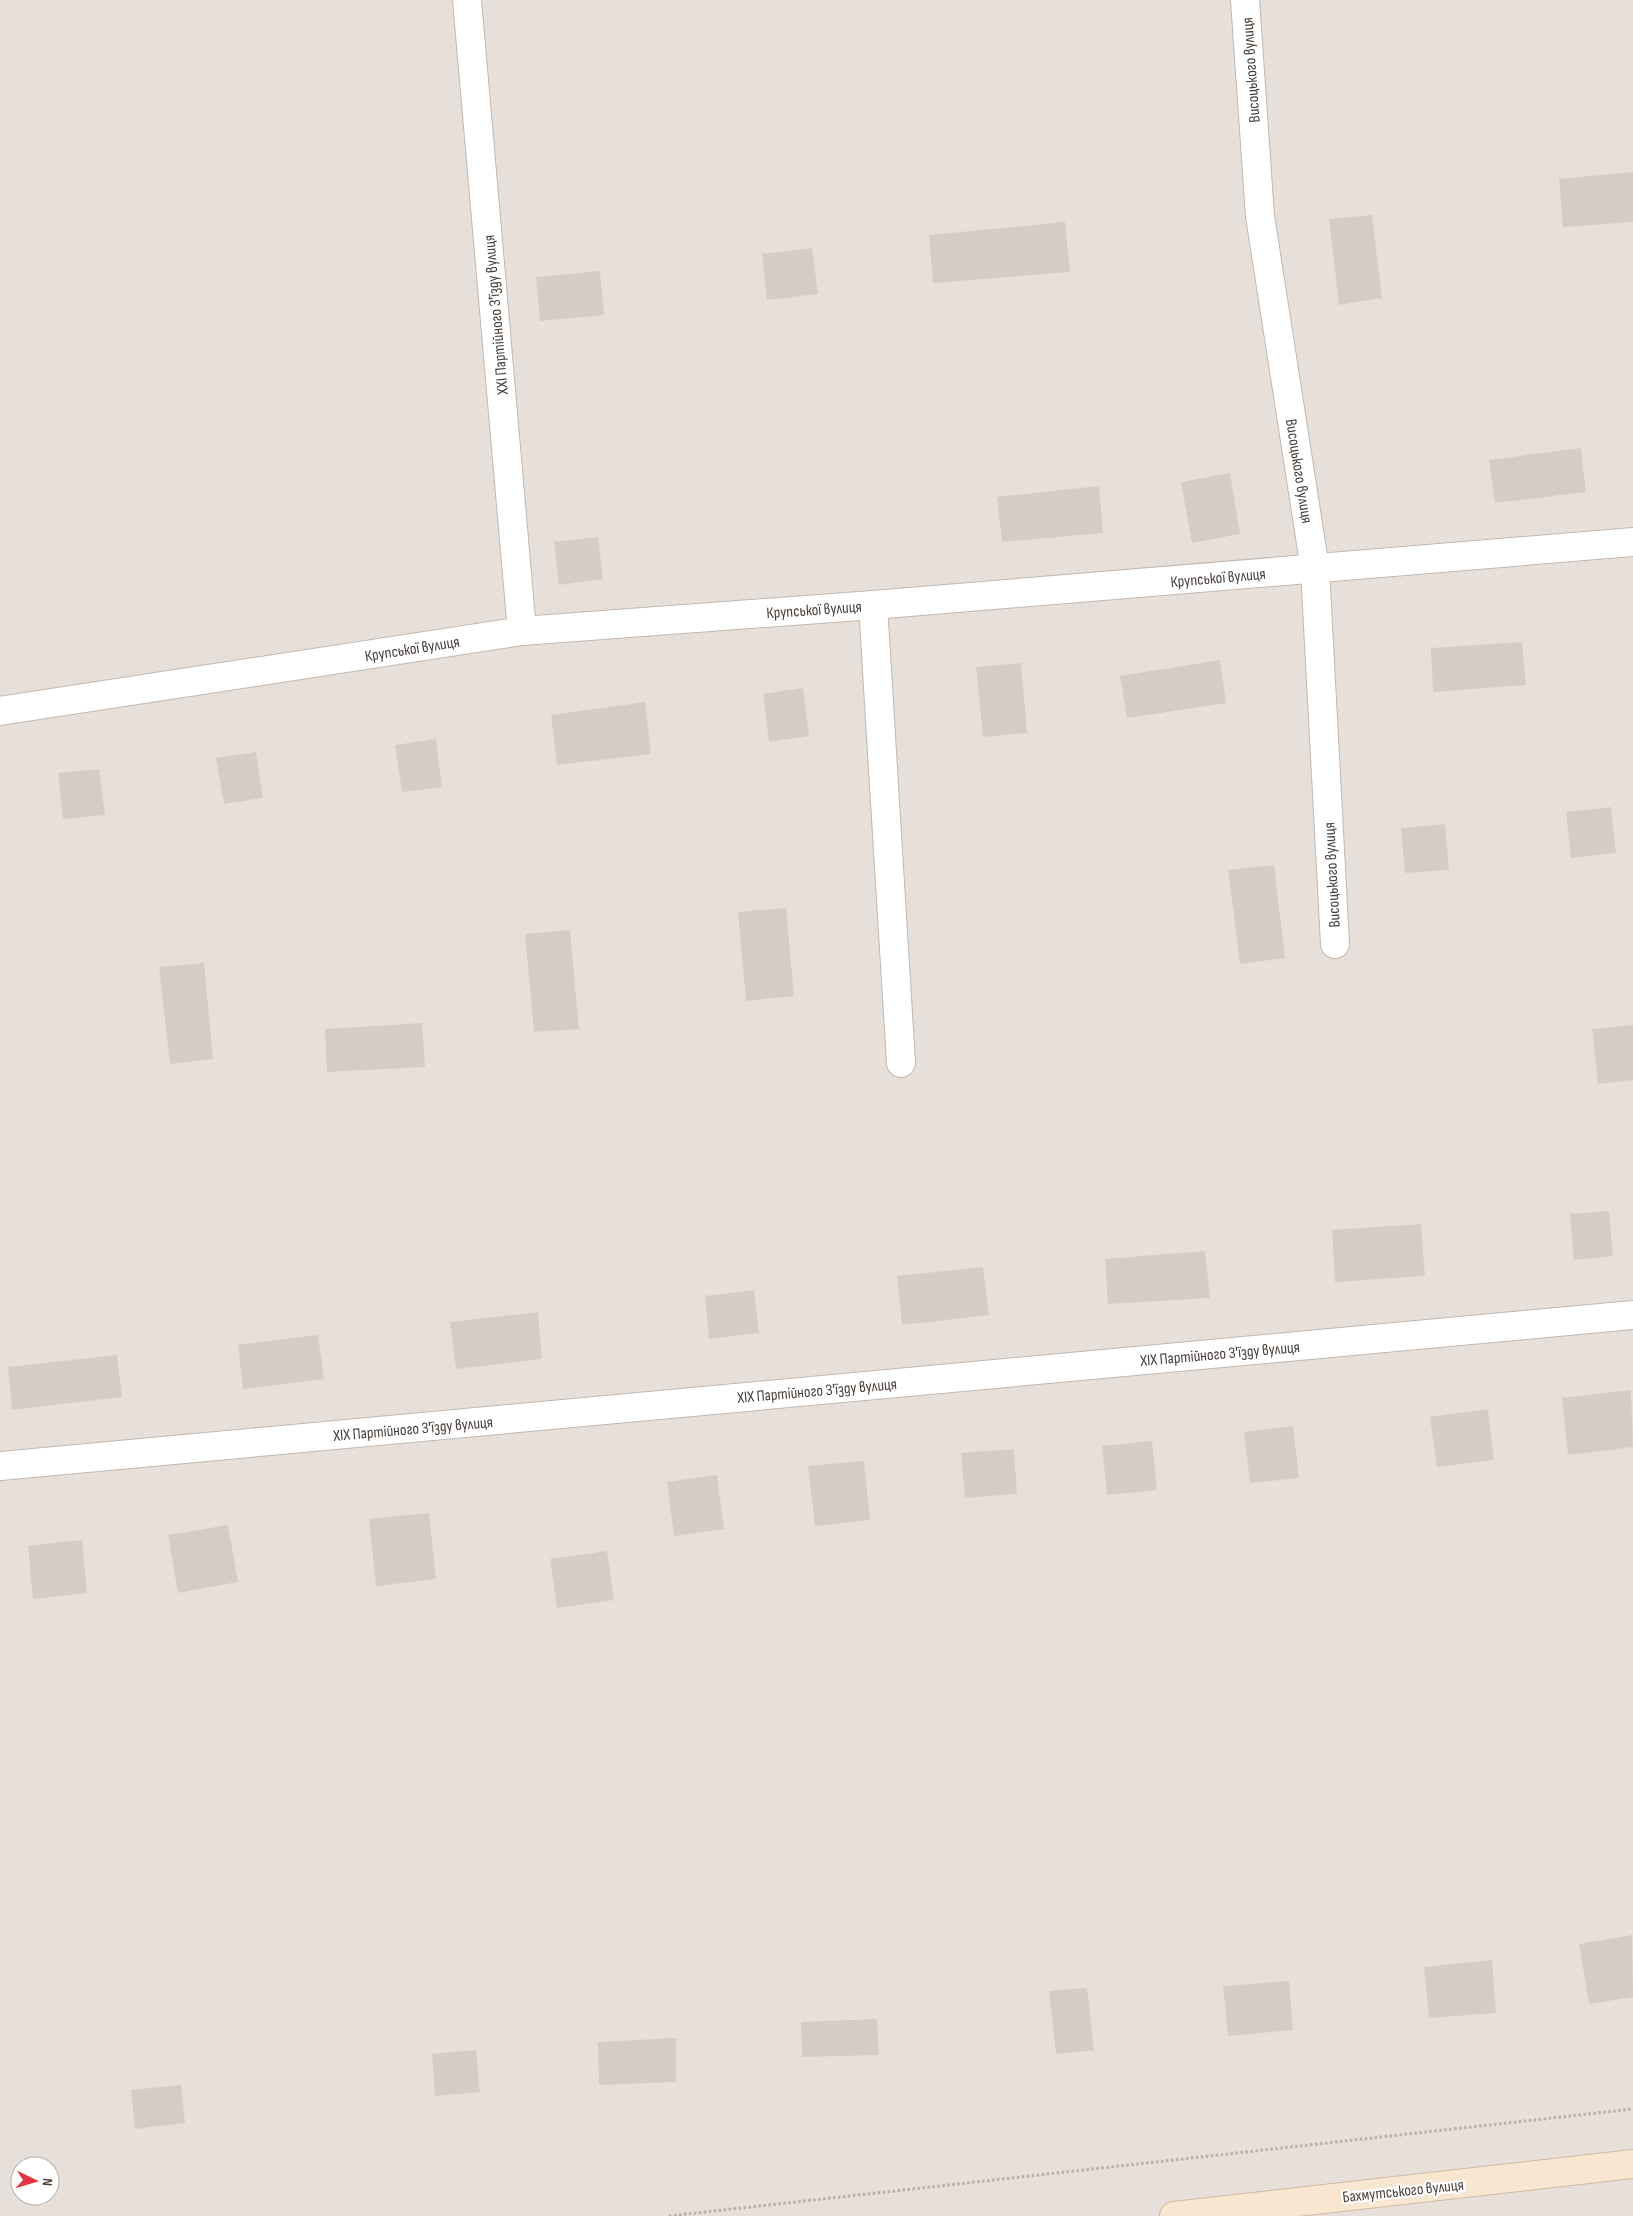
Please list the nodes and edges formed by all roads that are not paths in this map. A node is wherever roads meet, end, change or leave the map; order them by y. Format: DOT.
graph roads {
  1 [pos="467,0"];
  2 [pos="1245,0"];
  3 [pos="1633,542"];
  4 [pos="1315,569"];
  5 [pos="873,605"];
  6 [pos="522,631"];
  7 [pos="0,710"];
  8 [pos="1335,944"];
  9 [pos="902,1063"];
  10 [pos="1633,1315"];
  11 [pos="0,1466"];
  12 [pos="1633,2164"];
  13 [pos="1174,2216"];
  1 -- 6 [label="street, XXI Партійного З'їзду вулиця"];
  2 -- 4 [label="street, Висоцького вулиця"];
  3 -- 4 [label="street, Крупської вулиця"];
  4 -- 5 [label="street, Крупської вулиця"];
  4 -- 8 [label="street, Висоцького вулиця"];
  5 -- 6 [label="street, Крупської вулиця"];
  5 -- 9 [label="street"];
  6 -- 7 [label="street, Крупської вулиця"];
  10 -- 11 [label="street, XIX Партійного З'їзду вулиця"];
  12 -- 13 [label="main road, Бахмутського вулиця"];
}
